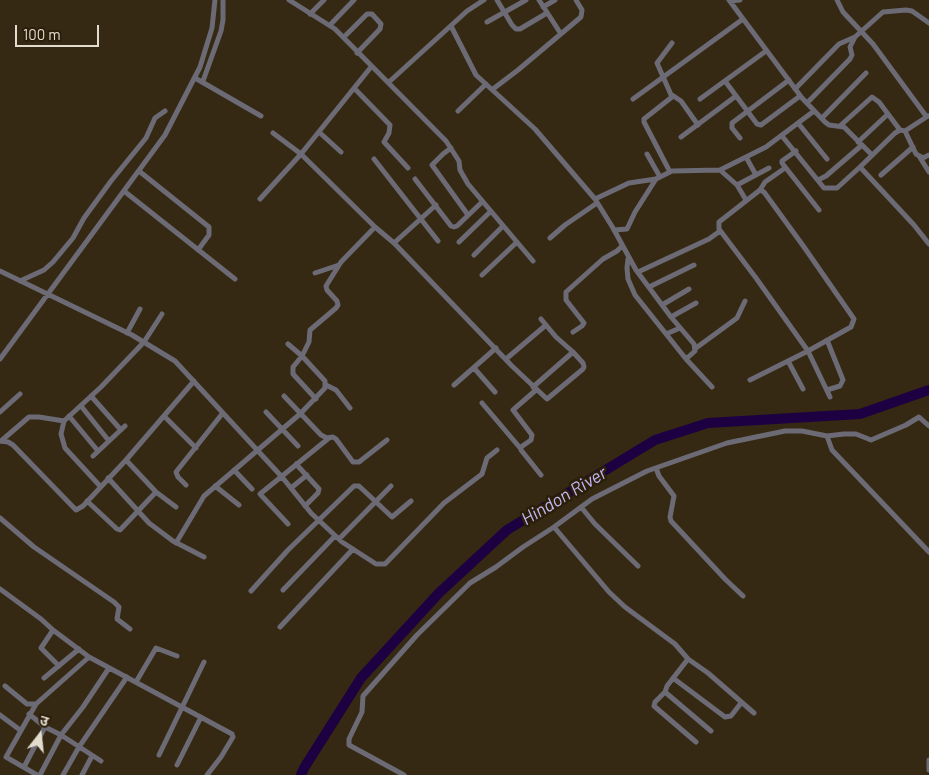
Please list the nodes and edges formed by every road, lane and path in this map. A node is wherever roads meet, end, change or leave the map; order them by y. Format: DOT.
graph roads {
  1 [pos="215,0"];
  2 [pos="223,0"];
  3 [pos="289,0"];
  4 [pos="324,0"];
  5 [pos="354,0"];
  6 [pos="484,0"];
  7 [pos="497,0"];
  8 [pos="526,0"];
  9 [pos="539,0"];
  10 [pos="555,0"];
  11 [pos="576,0"];
  12 [pos="730,0"];
  13 [pos="740,0"];
  14 [pos="837,0"];
  15 [pos="543,7"];
  16 [pos="504,12"];
  17 [pos="547,13"];
  18 [pos="310,14"];
  19 [pos="743,20"];
  20 [pos="487,22"];
  21 [pos="929,23"];
  22 [pos="330,25"];
  23 [pos="451,26"];
  24 [pos="862,31"];
  25 [pos="561,34"];
  26 [pos="855,37"];
  27 [pos="344,38"];
  28 [pos="672,43"];
  29 [pos="766,51"];
  30 [pos="357,53"];
  31 [pos="371,67"];
  32 [pos="866,72"];
  33 [pos="663,77"];
  34 [pos="194,78"];
  35 [pos="789,80"];
  36 [pos="726,81"];
  37 [pos="202,82"];
  38 [pos="389,82"];
  39 [pos="486,84"];
  40 [pos="354,88"];
  41 [pos="493,89"];
  42 [pos="796,89"];
  43 [pos="672,95"];
  44 [pos="736,96"];
  45 [pos="800,96"];
  46 [pos="633,99"];
  47 [pos="700,99"];
  48 [pos="807,103"];
  49 [pos="165,111"];
  50 [pos="458,111"];
  51 [pos="814,111"];
  52 [pos="748,112"];
  53 [pos="888,114"];
  54 [pos="260,116"];
  55 [pos="927,116"];
  56 [pos="822,118"];
  57 [pos="798,123"];
  58 [pos="698,125"];
  59 [pos="841,125"];
  60 [pos="903,130"];
  61 [pos="319,132"];
  62 [pos="273,133"];
  63 [pos="782,136"];
  64 [pos="681,138"];
  65 [pos="740,138"];
  66 [pos="860,143"];
  67 [pos="913,147"];
  68 [pos="451,148"];
  69 [pos="341,152"];
  70 [pos="796,152"];
  71 [pos="301,154"];
  72 [pos="647,154"];
  73 [pos="872,155"];
  74 [pos="929,155"];
  75 [pos="919,156"];
  76 [pos="746,158"];
  77 [pos="374,159"];
  78 [pos="827,159"];
  79 [pos="860,167"];
  80 [pos="408,168"];
  81 [pos="769,168"];
  82 [pos="785,168"];
  83 [pos="720,170"];
  84 [pos="139,171"];
  85 [pos="670,172"];
  86 [pos="929,172"];
  87 [pos="756,175"];
  88 [pos="880,175"];
  89 [pos="658,178"];
  90 [pos="416,179"];
  91 [pos="818,180"];
  92 [pos="737,185"];
  93 [pos="760,190"];
  94 [pos="124,191"];
  95 [pos="260,199"];
  96 [pos="746,200"];
  97 [pos="596,201"];
  98 [pos="482,202"];
  99 [pos="436,205"];
  100 [pos="819,210"];
  101 [pos="490,212"];
  102 [pos="468,215"];
  103 [pos="420,220"];
  104 [pos="503,226"];
  105 [pos="375,227"];
  106 [pos="614,230"];
  107 [pos="720,231"];
  108 [pos="550,238"];
  109 [pos="438,241"];
  110 [pos="394,242"];
  111 [pos="459,242"];
  112 [pos="516,242"];
  113 [pos="929,244"];
  114 [pos="622,246"];
  115 [pos="198,250"];
  116 [pos="474,256"];
  117 [pos="628,258"];
  118 [pos="533,260"];
  119 [pos="339,265"];
  120 [pos="694,265"];
  121 [pos="0,271"];
  122 [pos="638,272"];
  123 [pos="315,273"];
  124 [pos="482,275"];
  125 [pos="235,279"];
  126 [pos="19,281"];
  127 [pos="649,287"];
  128 [pos="689,289"];
  129 [pos="48,294"];
  130 [pos="745,301"];
  131 [pos="696,304"];
  132 [pos="662,305"];
  133 [pos="140,309"];
  134 [pos="162,314"];
  135 [pos="671,317"];
  136 [pos="542,319"];
  137 [pos="546,325"];
  138 [pos="680,328"];
  139 [pos="573,332"];
  140 [pos="127,333"];
  141 [pos="666,334"];
  142 [pos="828,340"];
  143 [pos="144,342"];
  144 [pos="288,344"];
  145 [pos="496,348"];
  146 [pos="696,348"];
  147 [pos="808,351"];
  148 [pos="573,352"];
  149 [pos="302,356"];
  150 [pos="0,359"];
  151 [pos="506,359"];
  152 [pos="686,360"];
  153 [pos="788,361"];
  154 [pos="474,368"];
  155 [pos="750,380"];
  156 [pos="194,381"];
  157 [pos="326,385"];
  158 [pos="454,385"];
  159 [pos="535,388"];
  160 [pos="712,388"];
  161 [pos="803,389"];
  162 [pos="827,390"];
  163 [pos="495,392"];
  164 [pos="20,394"];
  165 [pos="91,396"];
  166 [pos="284,396"];
  167 [pos="830,397"];
  168 [pos="316,399"];
  169 [pos="482,403"];
  170 [pos="81,406"];
  171 [pos="350,408"];
  172 [pos="0,412"];
  173 [pos="266,412"];
  174 [pos="222,414"];
  175 [pos="300,414"];
  176 [pos="69,416"];
  177 [pos="164,416"];
  178 [pos="64,421"];
  179 [pos="929,426"];
  180 [pos="282,429"];
  181 [pos="827,436"];
  182 [pos="329,438"];
  183 [pos="387,440"];
  184 [pos="0,441"];
  185 [pos="109,441"];
  186 [pos="298,446"];
  187 [pos="196,448"];
  188 [pos="521,449"];
  189 [pos="497,450"];
  190 [pos="98,451"];
  191 [pos="257,451"];
  192 [pos="93,456"];
  193 [pos="126,460"];
  194 [pos="296,464"];
  195 [pos="656,468"];
  196 [pos="234,470"];
  197 [pos="307,475"];
  198 [pos="541,475"];
  199 [pos="282,477"];
  200 [pos="108,478"];
  201 [pos="186,485"];
  202 [pos="100,486"];
  203 [pos="215,486"];
  204 [pos="391,486"];
  205 [pos="291,488"];
  206 [pos="252,489"];
  207 [pos="156,492"];
  208 [pos="87,501"];
  209 [pos="410,501"];
  210 [pos="375,502"];
  211 [pos="239,505"];
  212 [pos="304,506"];
  213 [pos="176,507"];
  214 [pos="581,507"];
  215 [pos="138,510"];
  216 [pos="0,518"];
  217 [pos="318,520"];
  218 [pos="288,524"];
  219 [pos="554,527"];
  220 [pos="337,537"];
  221 [pos="176,543"];
  222 [pos="353,550"];
  223 [pos="929,552"];
  224 [pos="204,557"];
  225 [pos="638,566"];
  226 [pos="0,589"];
  227 [pos="283,590"];
  228 [pos="251,591"];
  229 [pos="743,596"];
  230 [pos="280,627"];
  231 [pos="130,629"];
  232 [pos="53,630"];
  233 [pos="79,649"];
  234 [pos="177,656"];
  235 [pos="89,657"];
  236 [pos="688,659"];
  237 [pos="204,662"];
  238 [pos="59,666"];
  239 [pos="109,668"];
  240 [pos="127,677"];
  241 [pos="44,678"];
  242 [pos="673,678"];
  243 [pos="136,682"];
  244 [pos="5,686"];
  245 [pos="665,692"];
  246 [pos="741,703"];
  247 [pos="36,704"];
  248 [pos="182,706"];
  249 [pos="754,713"];
  250 [pos="29,714"];
  251 [pos="0,715"];
  252 [pos="201,717"];
  253 [pos="45,727"];
  254 [pos="20,730"];
  255 [pos="711,731"];
  256 [pos="61,735"];
  257 [pos="696,742"];
  258 [pos="79,747"];
  259 [pos="0,753"];
  260 [pos="159,754"];
  261 [pos="92,756"];
  262 [pos="6,757"];
  263 [pos="929,760"];
  264 [pos="101,762"];
  265 [pos="177,765"];
  266 [pos="24,767"];
  267 [pos="929,770"];
  268 [pos="38,775"];
  269 [pos="63,775"];
  270 [pos="82,775"];
  271 [pos="207,775"];
  272 [pos="404,775"];
  273 [pos="928,775"];
  1 -- 34 [label="street"];
  2 -- 37 [label="street"];
  3 -- 18 [label="street"];
  4 -- 18 [label="street"];
  5 -- 22 [label="street"];
  6 -- 23 [label="street"];
  7 -- 16 [label="street"];
  8 -- 16 [label="street"];
  9 -- 15 [label="street"];
  10 -- 15 [label="street"];
  11 -- 25 [label="street"];
  12 -- 13 [label="street"];
  12 -- 19 [label="street"];
  14 -- 24 [label="street"];
  15 -- 17 [label="street"];
  16 -- 17 [label="street"];
  16 -- 20 [label="street"];
  17 -- 25 [label="street"];
  18 -- 22 [label="street"];
  19 -- 29 [label="street"];
  19 -- 33 [label="street"];
  21 -- 24 [label="street"];
  22 -- 27 [label="street"];
  23 -- 38 [label="street"];
  23 -- 39 [label="street"];
  24 -- 26 [label="street"];
  24 -- 55 [label="street"];
  25 -- 41 [label="street"];
  26 -- 42 [label="street"];
  26 -- 48 [label="street"];
  27 -- 30 [label="street"];
  27 -- 30 [label="street"];
  28 -- 33 [label="street"];
  29 -- 35 [label="street"];
  29 -- 36 [label="street"];
  30 -- 31 [label="street"];
  31 -- 38 [label="street"];
  31 -- 40 [label="street"];
  32 -- 56 [label="street"];
  33 -- 43 [label="street"];
  33 -- 46 [label="street"];
  34 -- 37 [label="street"];
  34 -- 84 [label="street"];
  35 -- 42 [label="street"];
  35 -- 52 [label="street"];
  36 -- 44 [label="street"];
  36 -- 47 [label="street"];
  37 -- 54 [label="street"];
  38 -- 68 [label="street"];
  39 -- 41 [label="street"];
  39 -- 50 [label="street"];
  40 -- 61 [label="street"];
  40 -- 80 [label="street"];
  41 -- 97 [label="street"];
  42 -- 45 [label="street"];
  43 -- 58 [label="street"];
  43 -- 85 [label="street"];
  44 -- 52 [label="street"];
  44 -- 58 [label="street"];
  45 -- 48 [label="street"];
  45 -- 52 [label="street"];
  48 -- 51 [label="street"];
  49 -- 126 [label="street"];
  51 -- 56 [label="street"];
  51 -- 57 [label="street"];
  52 -- 65 [label="street"];
  53 -- 59 [label="street"];
  53 -- 60 [label="street"];
  53 -- 66 [label="street"];
  55 -- 60 [label="street"];
  56 -- 59 [label="street"];
  57 -- 63 [label="street"];
  57 -- 78 [label="street"];
  58 -- 64 [label="street"];
  59 -- 66 [label="street"];
  60 -- 67 [label="street"];
  60 -- 73 [label="street"];
  61 -- 69 [label="street"];
  61 -- 71 [label="street"];
  62 -- 71 [label="street"];
  63 -- 70 [label="street"];
  63 -- 76 [label="street"];
  66 -- 73 [label="street"];
  66 -- 91 [label="street"];
  67 -- 75 [label="street"];
  67 -- 88 [label="street"];
  68 -- 98 [label="street"];
  68 -- 102 [label="street"];
  70 -- 82 [label="street"];
  70 -- 91 [label="street"];
  71 -- 95 [label="street"];
  71 -- 105 [label="street"];
  72 -- 89 [label="street"];
  73 -- 79 [label="street"];
  74 -- 75 [label="street"];
  75 -- 86 [label="street"];
  76 -- 83 [label="street"];
  76 -- 87 [label="street"];
  77 -- 103 [label="street"];
  79 -- 91 [label="street"];
  79 -- 113 [label="street"];
  81 -- 87 [label="street"];
  82 -- 93 [label="street"];
  82 -- 100 [label="street"];
  83 -- 85 [label="street"];
  83 -- 92 [label="street"];
  84 -- 94 [label="street"];
  84 -- 115 [label="street"];
  85 -- 89 [label="street"];
  87 -- 92 [label="street"];
  89 -- 97 [label="street"];
  89 -- 106 [label="street"];
  90 -- 99 [label="street"];
  92 -- 96 [label="street"];
  93 -- 96 [label="street"];
  93 -- 142 [label="street"];
  94 -- 115 [label="street"];
  94 -- 129 [label="street"];
  96 -- 107 [label="street"];
  97 -- 106 [label="street"];
  97 -- 108 [label="street"];
  98 -- 101 [label="street"];
  98 -- 102 [label="street"];
  99 -- 102 [label="street"];
  99 -- 103 [label="street"];
  101 -- 104 [label="street"];
  101 -- 111 [label="street"];
  103 -- 109 [label="street"];
  103 -- 110 [label="street"];
  104 -- 112 [label="street"];
  104 -- 116 [label="street"];
  105 -- 110 [label="street"];
  105 -- 119 [label="street"];
  106 -- 114 [label="street"];
  107 -- 122 [label="street"];
  107 -- 147 [label="street"];
  110 -- 145 [label="street"];
  112 -- 118 [label="street"];
  112 -- 124 [label="street"];
  114 -- 117 [label="street"];
  114 -- 139 [label="street"];
  115 -- 125 [label="street"];
  117 -- 122 [label="street"];
  117 -- 141 [label="street"];
  119 -- 123 [label="street"];
  119 -- 149 [label="street"];
  120 -- 127 [label="street"];
  121 -- 126 [label="street"];
  122 -- 127 [label="street"];
  126 -- 129 [label="street"];
  127 -- 132 [label="street"];
  128 -- 132 [label="street"];
  129 -- 140 [label="street"];
  129 -- 150 [label="street"];
  130 -- 146 [label="street"];
  131 -- 135 [label="street"];
  132 -- 135 [label="street"];
  133 -- 140 [label="street"];
  134 -- 143 [label="street"];
  135 -- 138 [label="street"];
  136 -- 137 [label="street"];
  137 -- 148 [label="street"];
  137 -- 151 [label="street"];
  138 -- 141 [label="street"];
  138 -- 146 [label="street"];
  140 -- 143 [label="street"];
  141 -- 152 [label="street"];
  142 -- 147 [label="street"];
  142 -- 162 [label="street"];
  143 -- 156 [label="street"];
  143 -- 165 [label="street"];
  144 -- 149 [label="street"];
  145 -- 151 [label="street"];
  145 -- 154 [label="street"];
  146 -- 152 [label="street"];
  147 -- 153 [label="street"];
  147 -- 162 [label="street"];
  148 -- 159 [label="street"];
  148 -- 159 [label="street"];
  149 -- 157 [label="street"];
  149 -- 168 [label="street"];
  151 -- 159 [label="street"];
  152 -- 160 [label="street"];
  153 -- 155 [label="street"];
  153 -- 161 [label="street"];
  154 -- 158 [label="street"];
  154 -- 163 [label="street"];
  156 -- 174 [label="street"];
  156 -- 177 [label="street"];
  157 -- 168 [label="street"];
  157 -- 171 [label="street"];
  159 -- 188 [label="street"];
  162 -- 167 [label="street"];
  164 -- 172 [label="street"];
  165 -- 170 [label="street"];
  165 -- 185 [label="street"];
  166 -- 175 [label="street"];
  168 -- 175 [label="street"];
  169 -- 188 [label="street"];
  170 -- 176 [label="street"];
  170 -- 185 [label="street"];
  173 -- 180 [label="street"];
  174 -- 187 [label="street"];
  174 -- 191 [label="street"];
  175 -- 180 [label="street"];
  175 -- 182 [label="street"];
  176 -- 178 [label="street"];
  176 -- 190 [label="street"];
  177 -- 187 [label="street"];
  177 -- 193 [label="street"];
  178 -- 184 [label="street"];
  178 -- 202 [label="street"];
  179 -- 181 [label="street"];
  180 -- 186 [label="street"];
  180 -- 191 [label="street"];
  181 -- 195 [label="street"];
  181 -- 223 [label="street"];
  182 -- 183 [label="street"];
  182 -- 194 [label="street"];
  184 -- 208 [label="street"];
  185 -- 190 [label="street"];
  187 -- 201 [label="street"];
  188 -- 198 [label="street"];
  189 -- 222 [label="street"];
  190 -- 192 [label="street"];
  191 -- 196 [label="street"];
  191 -- 199 [label="street"];
  193 -- 200 [label="street"];
  193 -- 207 [label="street"];
  194 -- 197 [label="street"];
  194 -- 199 [label="street"];
  195 -- 214 [label="street"];
  195 -- 229 [label="street"];
  196 -- 203 [label="street"];
  196 -- 206 [label="street"];
  197 -- 205 [label="street"];
  197 -- 212 [label="street"];
  199 -- 205 [label="street"];
  199 -- 218 [label="street"];
  200 -- 202 [label="street"];
  200 -- 215 [label="street"];
  202 -- 208 [label="street"];
  203 -- 211 [label="street"];
  203 -- 221 [label="street"];
  204 -- 210 [label="street"];
  205 -- 212 [label="street"];
  207 -- 213 [label="street"];
  207 -- 215 [label="street"];
  208 -- 215 [label="street"];
  209 -- 210 [label="street"];
  210 -- 217 [label="street"];
  210 -- 220 [label="street"];
  212 -- 217 [label="street"];
  214 -- 219 [label="street"];
  214 -- 225 [label="street"];
  215 -- 221 [label="street"];
  216 -- 231 [label="street"];
  217 -- 220 [label="street"];
  217 -- 228 [label="street"];
  219 -- 236 [label="street"];
  219 -- 272 [label="street"];
  220 -- 222 [label="street"];
  220 -- 227 [label="street"];
  221 -- 224 [label="street"];
  222 -- 230 [label="street"];
  226 -- 232 [label="street"];
  232 -- 233 [label="street"];
  232 -- 238 [label="street"];
  233 -- 235 [label="street"];
  233 -- 238 [label="street"];
  234 -- 243 [label="street"];
  235 -- 239 [label="street"];
  235 -- 247 [label="street"];
  236 -- 242 [label="street"];
  236 -- 246 [label="street"];
  237 -- 248 [label="street"];
  238 -- 241 [label="street"];
  239 -- 240 [label="street"];
  239 -- 256 [label="street"];
  240 -- 243 [label="street"];
  240 -- 258 [label="street"];
  242 -- 245 [label="street"];
  242 -- 246 [label="street"];
  243 -- 248 [label="street"];
  244 -- 247 [label="street"];
  245 -- 255 [label="street"];
  245 -- 257 [label="street"];
  246 -- 249 [label="street"];
  247 -- 250 [label="street"];
  248 -- 252 [label="street"];
  248 -- 260 [label="street"];
  250 -- 253 [label="street"];
  250 -- 254 [label="street"];
  251 -- 254 [label="street"];
  252 -- 265 [label="street"];
  252 -- 271 [label="street"];
  253 -- 256 [label="street"];
  253 -- 266 [label="street"];
  254 -- 262 [label="street"];
  256 -- 258 [label="street"];
  256 -- 268 [label="street"];
  258 -- 261 [label="street"];
  258 -- 269 [label="street"];
  259 -- 262 [label="street"];
  261 -- 264 [label="street"];
  261 -- 270 [label="street"];
  262 -- 266 [label="street"];
  263 -- 267 [label="street"];
  266 -- 268 [label="street"];
  267 -- 273 [label="street"];
}
